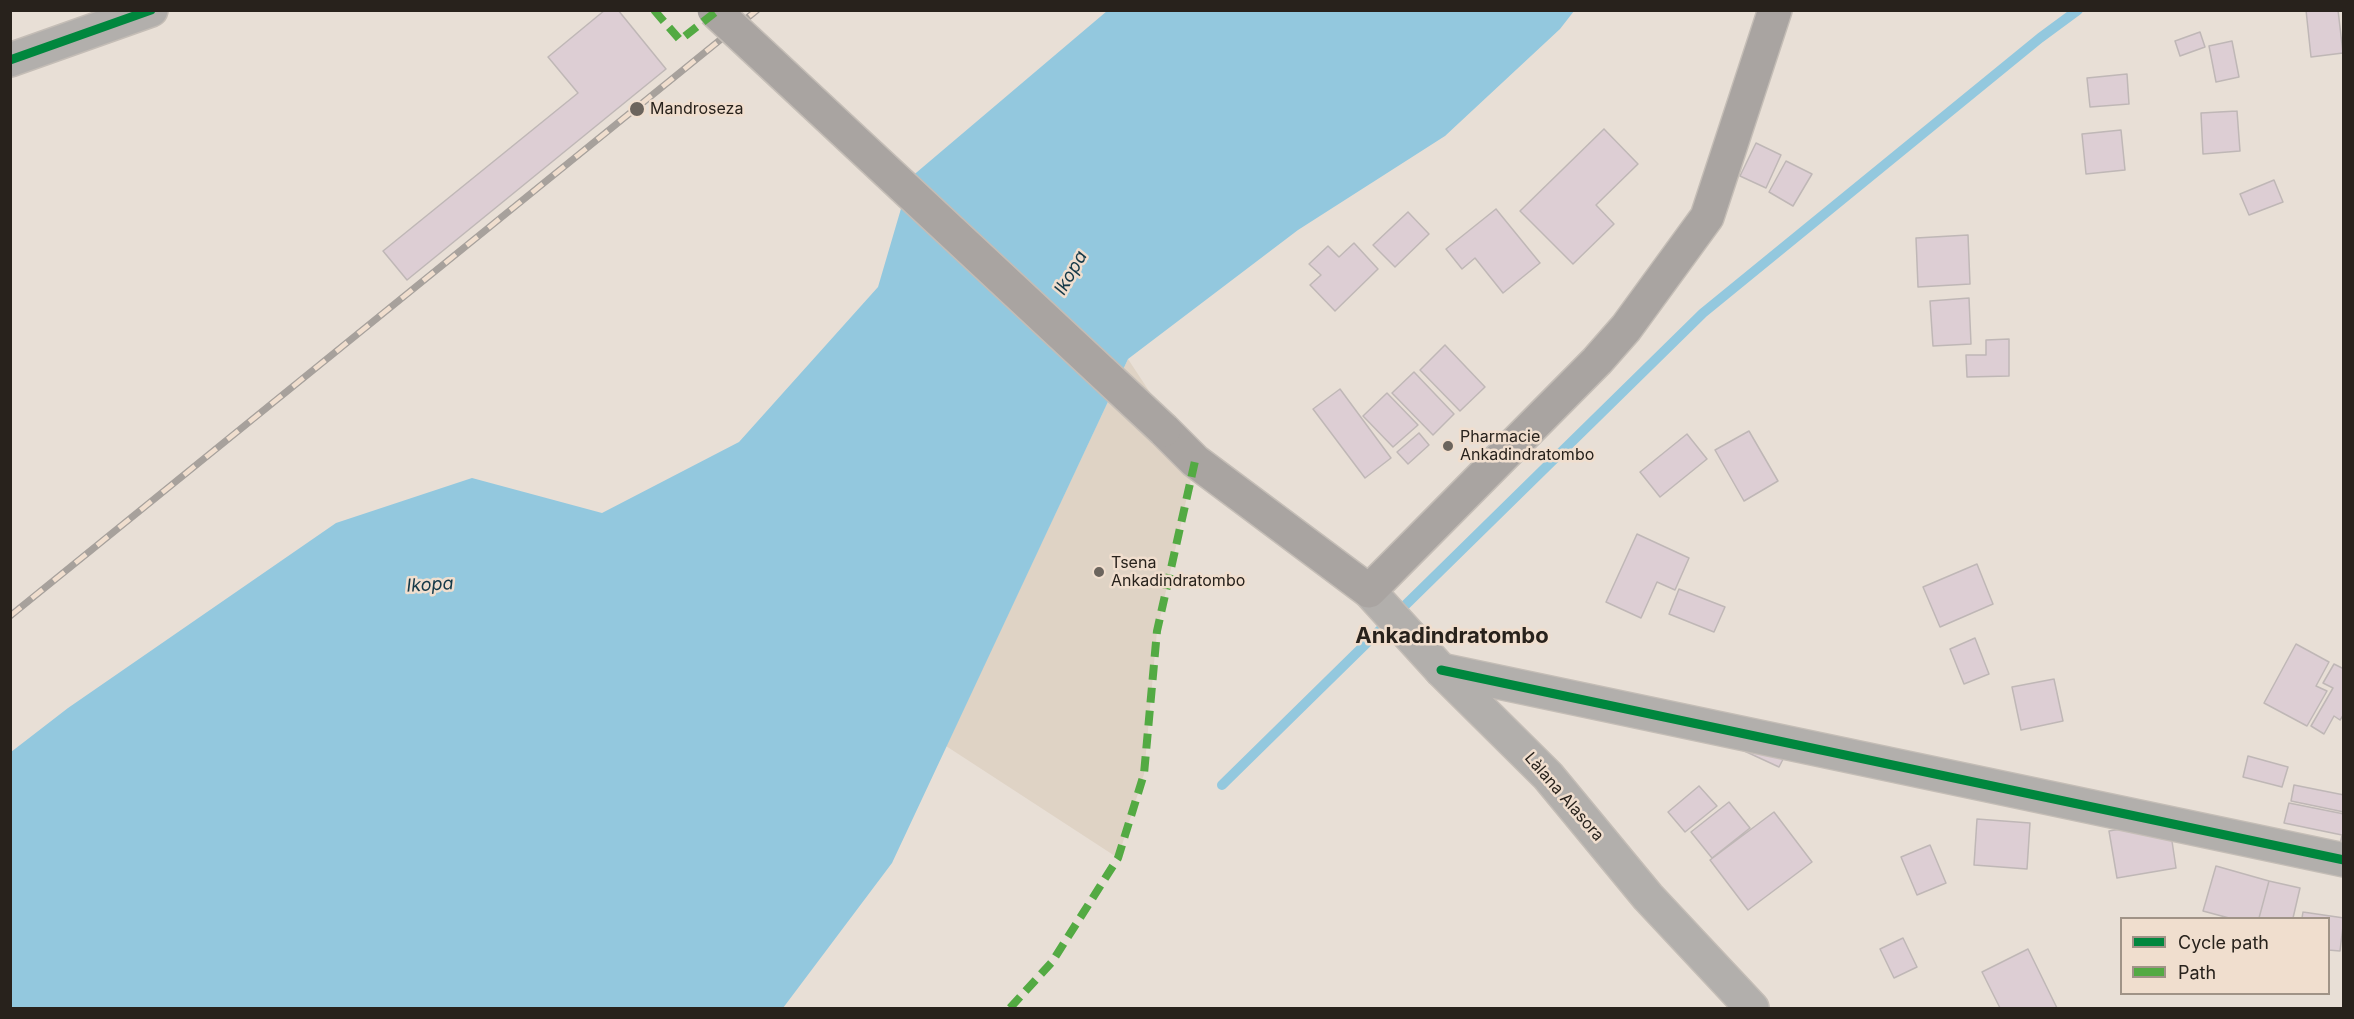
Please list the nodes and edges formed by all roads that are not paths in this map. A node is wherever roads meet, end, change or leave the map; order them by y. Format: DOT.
graph roads {
  1 [pos="151,10"];
  2 [pos="714,10"];
  3 [pos="1775,10"];
  4 [pos="10,60"];
  5 [pos="1369,591"];
  6 [pos="1442,670"];
  7 [pos="2343,860"];
  8 [pos="1752,1008"];
  1 -- 4 [label="street"];
  2 -- 5 [label="main road, bridge"];
  3 -- 5 [label="main road"];
  5 -- 6 [label="street, Làlana Alasora"];
  6 -- 7 [label="street"];
  6 -- 8 [label="street, Làlana Alasora"];
}
